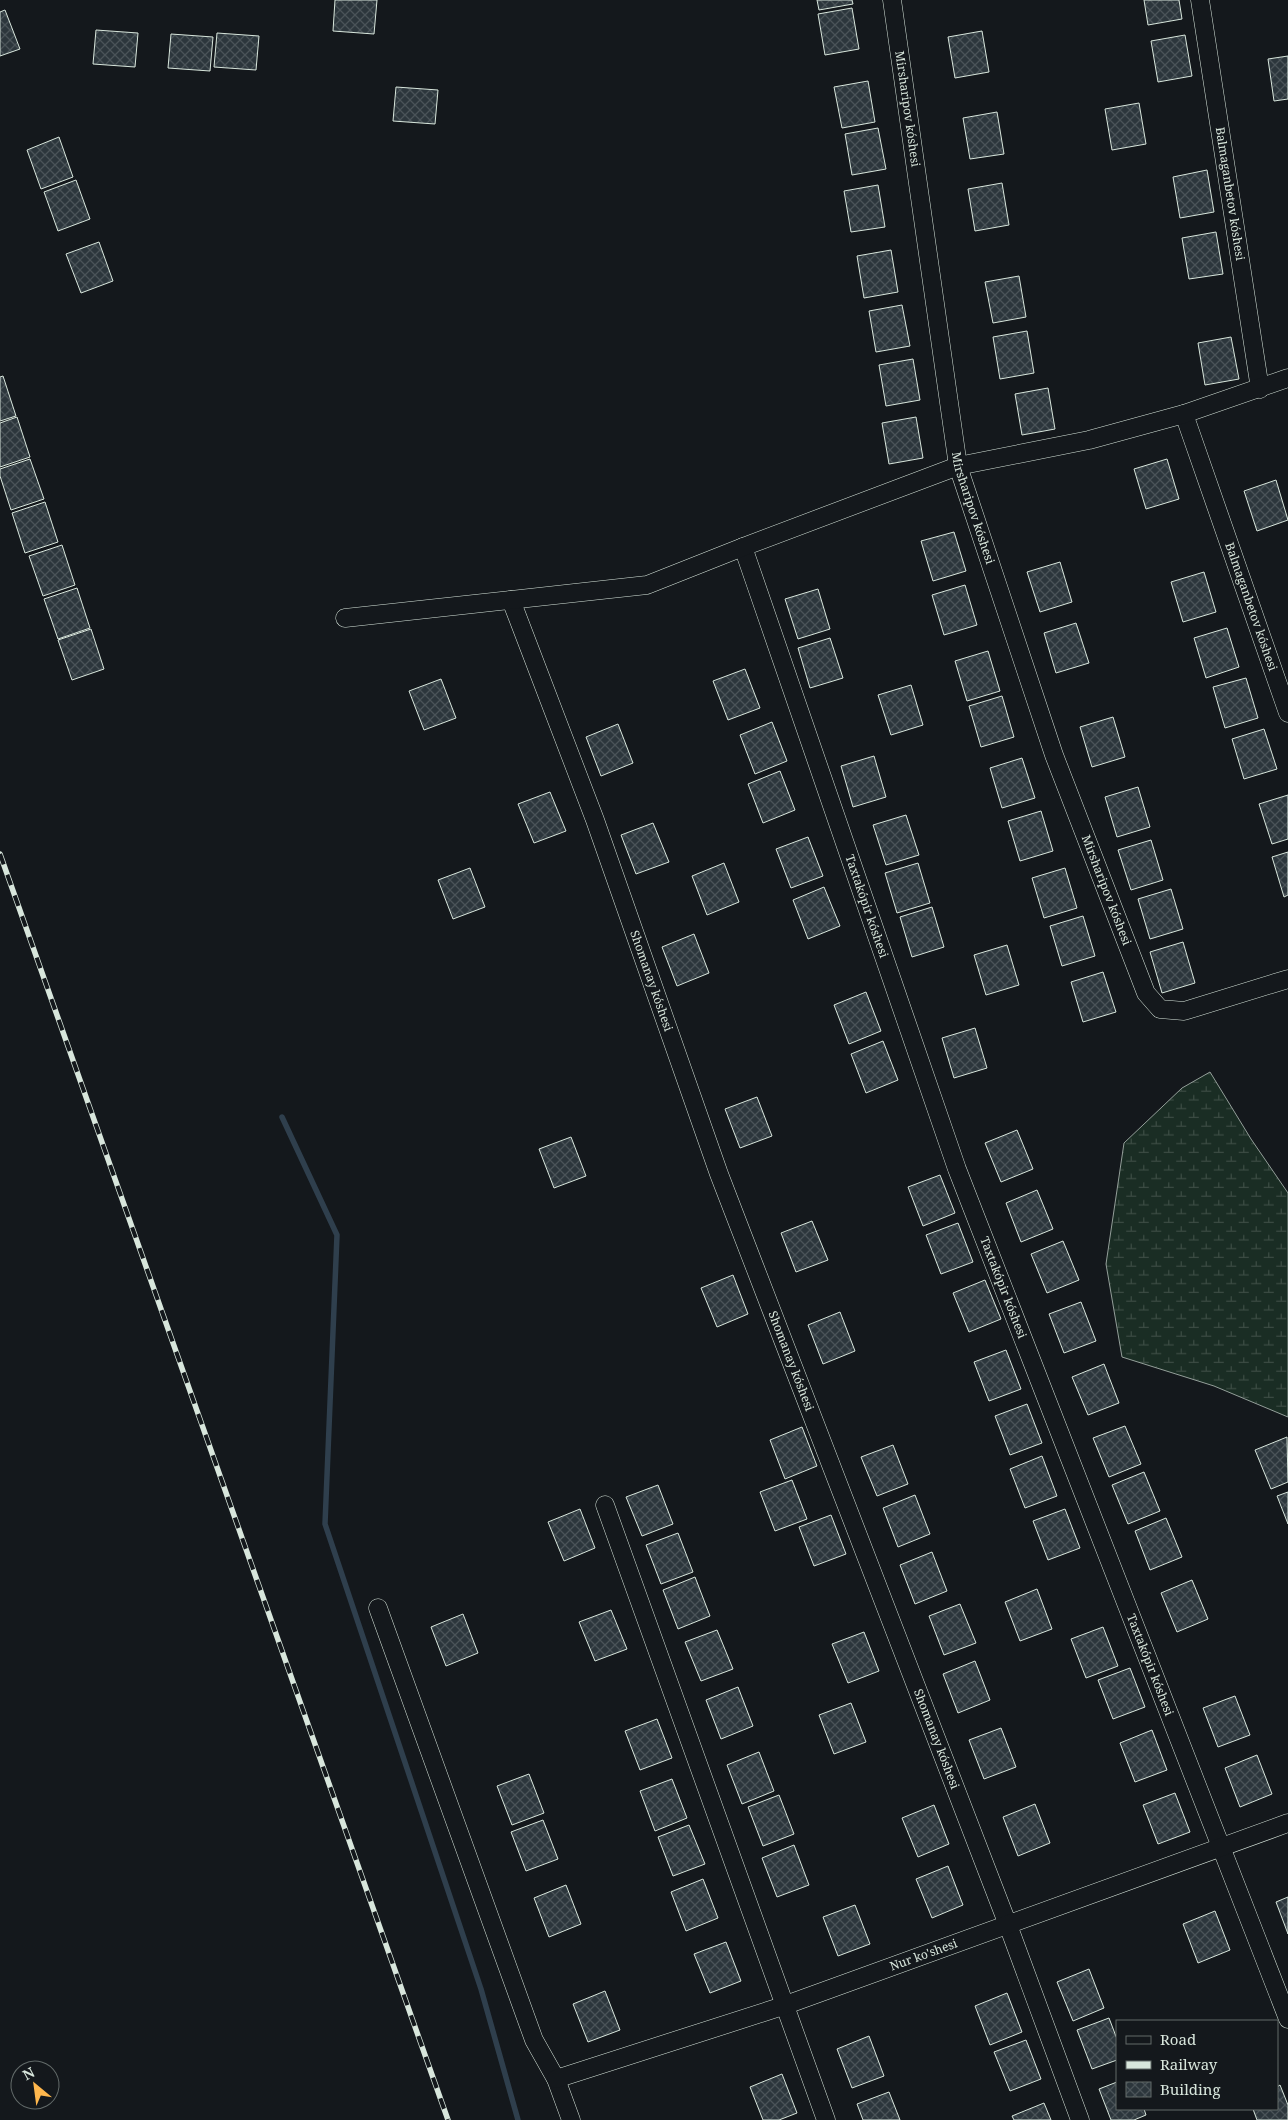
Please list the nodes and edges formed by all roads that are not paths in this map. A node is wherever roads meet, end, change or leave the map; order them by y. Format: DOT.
graph roads {
  1 [pos="892,0"];
  2 [pos="1200,0"];
  3 [pos="1288,378"];
  4 [pos="1260,389"];
  5 [pos="1184,414"];
  6 [pos="958,466"];
  7 [pos="743,547"];
  8 [pos="511,600"];
  9 [pos="345,618"];
  10 [pos="1288,714"];
  11 [pos="1288,979"];
  12 [pos="605,1505"];
  13 [pos="378,1608"];
  14 [pos="1288,1823"];
  15 [pos="1221,1848"];
  16 [pos="1008,1925"];
  17 [pos="783,2006"];
  18 [pos="1288,2019"];
  19 [pos="556,2079"];
  20 [pos="571,2120"];
  21 [pos="826,2120"];
  22 [pos="1080,2120"];
  1 -- 6 [label="street, Mirsharipov kóshesi"];
  2 -- 4 [label="street, Balmaganbetov kóshesi"];
  3 -- 4 [label="street"];
  4 -- 5 [label="street"];
  5 -- 6 [label="street"];
  5 -- 10 [label="street, Balmaganbetov kóshesi"];
  6 -- 7 [label="street"];
  6 -- 11 [label="street, Mirsharipov kóshesi"];
  7 -- 8 [label="street"];
  7 -- 15 [label="street, Taxtakópir kóshesi"];
  8 -- 9 [label="street"];
  8 -- 16 [label="street, Shomanay kóshesi"];
  12 -- 17 [label="street"];
  13 -- 19 [label="street"];
  14 -- 15 [label="street, Nur ko'shesi"];
  15 -- 16 [label="street, Nur ko'shesi"];
  15 -- 18 [label="street, Taxtakópir kóshesi"];
  16 -- 17 [label="street, Nur ko'shesi"];
  16 -- 22 [label="street, Shomanay kóshesi"];
  17 -- 19 [label="street, Nur ko'shesi"];
  17 -- 21 [label="street"];
  19 -- 20 [label="street"];
}
